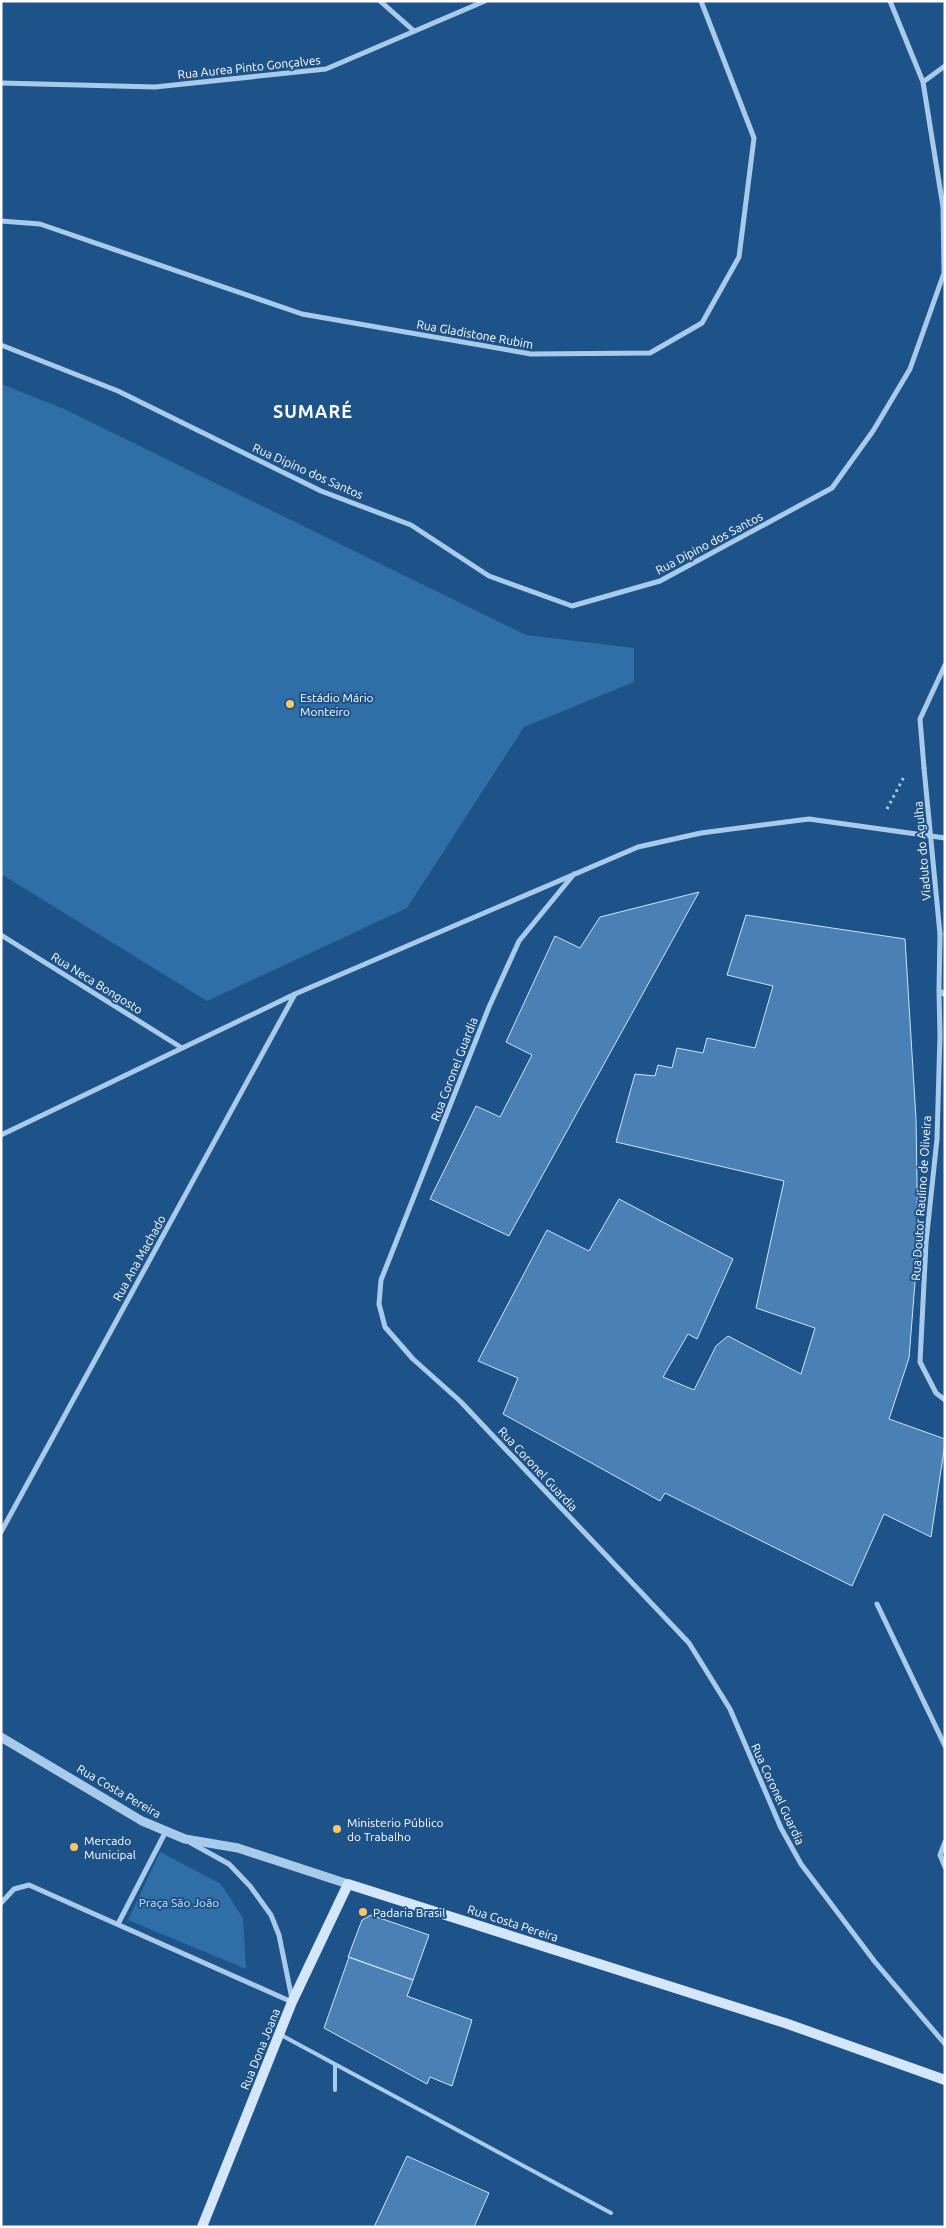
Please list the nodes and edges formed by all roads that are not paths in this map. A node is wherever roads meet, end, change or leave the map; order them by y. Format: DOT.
graph roads {
  1 [pos="380,1"];
  2 [pos="486,1"];
  3 [pos="701,1"];
  4 [pos="890,1"];
  5 [pos="414,32"];
  6 [pos="945,66"];
  7 [pos="923,82"];
  8 [pos="1,84"];
  9 [pos="1,221"];
  10 [pos="1,345"];
  11 [pos="945,665"];
  12 [pos="945,838"];
  13 [pos="574,874"];
  14 [pos="1,934"];
  15 [pos="939,990"];
  16 [pos="295,994"];
  17 [pos="945,994"];
  18 [pos="182,1048"];
  19 [pos="1,1135"];
  20 [pos="945,1400"];
  21 [pos="1,1532"];
  22 [pos="878,1604"];
  23 [pos="1,1737"];
  24 [pos="945,1746"];
  25 [pos="166,1831"];
  26 [pos="185,1839"];
  27 [pos="945,1842"];
  28 [pos="945,1867"];
  29 [pos="348,1884"];
  30 [pos="1,1904"];
  31 [pos="118,1924"];
  32 [pos="292,2002"];
  33 [pos="279,2034"];
  34 [pos="945,2044"];
  35 [pos="335,2064"];
  36 [pos="945,2080"];
  37 [pos="335,2090"];
  38 [pos="611,2213"];
  39 [pos="202,2227"];
  1 -- 5 [label="street"];
  2 -- 5 [label="street, Rua Aurea Pinto Gonçalves"];
  3 -- 9 [label="street, Rua Gladistone Rubim"];
  4 -- 7 [label="street, Rua Dipino dos Santos"];
  5 -- 8 [label="street, Rua Aurea Pinto Gonçalves"];
  6 -- 7 [label="street"];
  7 -- 10 [label="street, Rua Dipino dos Santos"];
  11 -- 15 [label="street, Viaduto do Agulha, bridge"];
  12 -- 13 [label="street"];
  13 -- 16 [label="street"];
  13 -- 34 [label="street, Rua Coronel Guardia"];
  14 -- 18 [label="street, Rua Neca Bongosto"];
  15 -- 17 [label="street"];
  15 -- 20 [label="street, Rua Doutor Raulino de Oliveira"];
  16 -- 18 [label="street"];
  16 -- 21 [label="street, Rua Ana Machado"];
  18 -- 19 [label="street"];
  22 -- 24 [label="street"];
  23 -- 25 [label="street, Rua Costa Pereira"];
  25 -- 26 [label="street, Rua Costa Pereira"];
  25 -- 31 [label="street"];
  26 -- 29 [label="street, Rua Costa Pereira"];
  26 -- 32 [label="street"];
  27 -- 28 [label="street"];
  29 -- 32 [label="main road, Rua Dona Joana"];
  29 -- 36 [label="main road, Rua Costa Pereira"];
  30 -- 31 [label="street"];
  31 -- 32 [label="street"];
  32 -- 33 [label="main road, Rua Dona Joana"];
  33 -- 35 [label="lane"];
  33 -- 39 [label="main road, Rua Dona Joana"];
  35 -- 37 [label="lane"];
  35 -- 38 [label="lane"];
}
